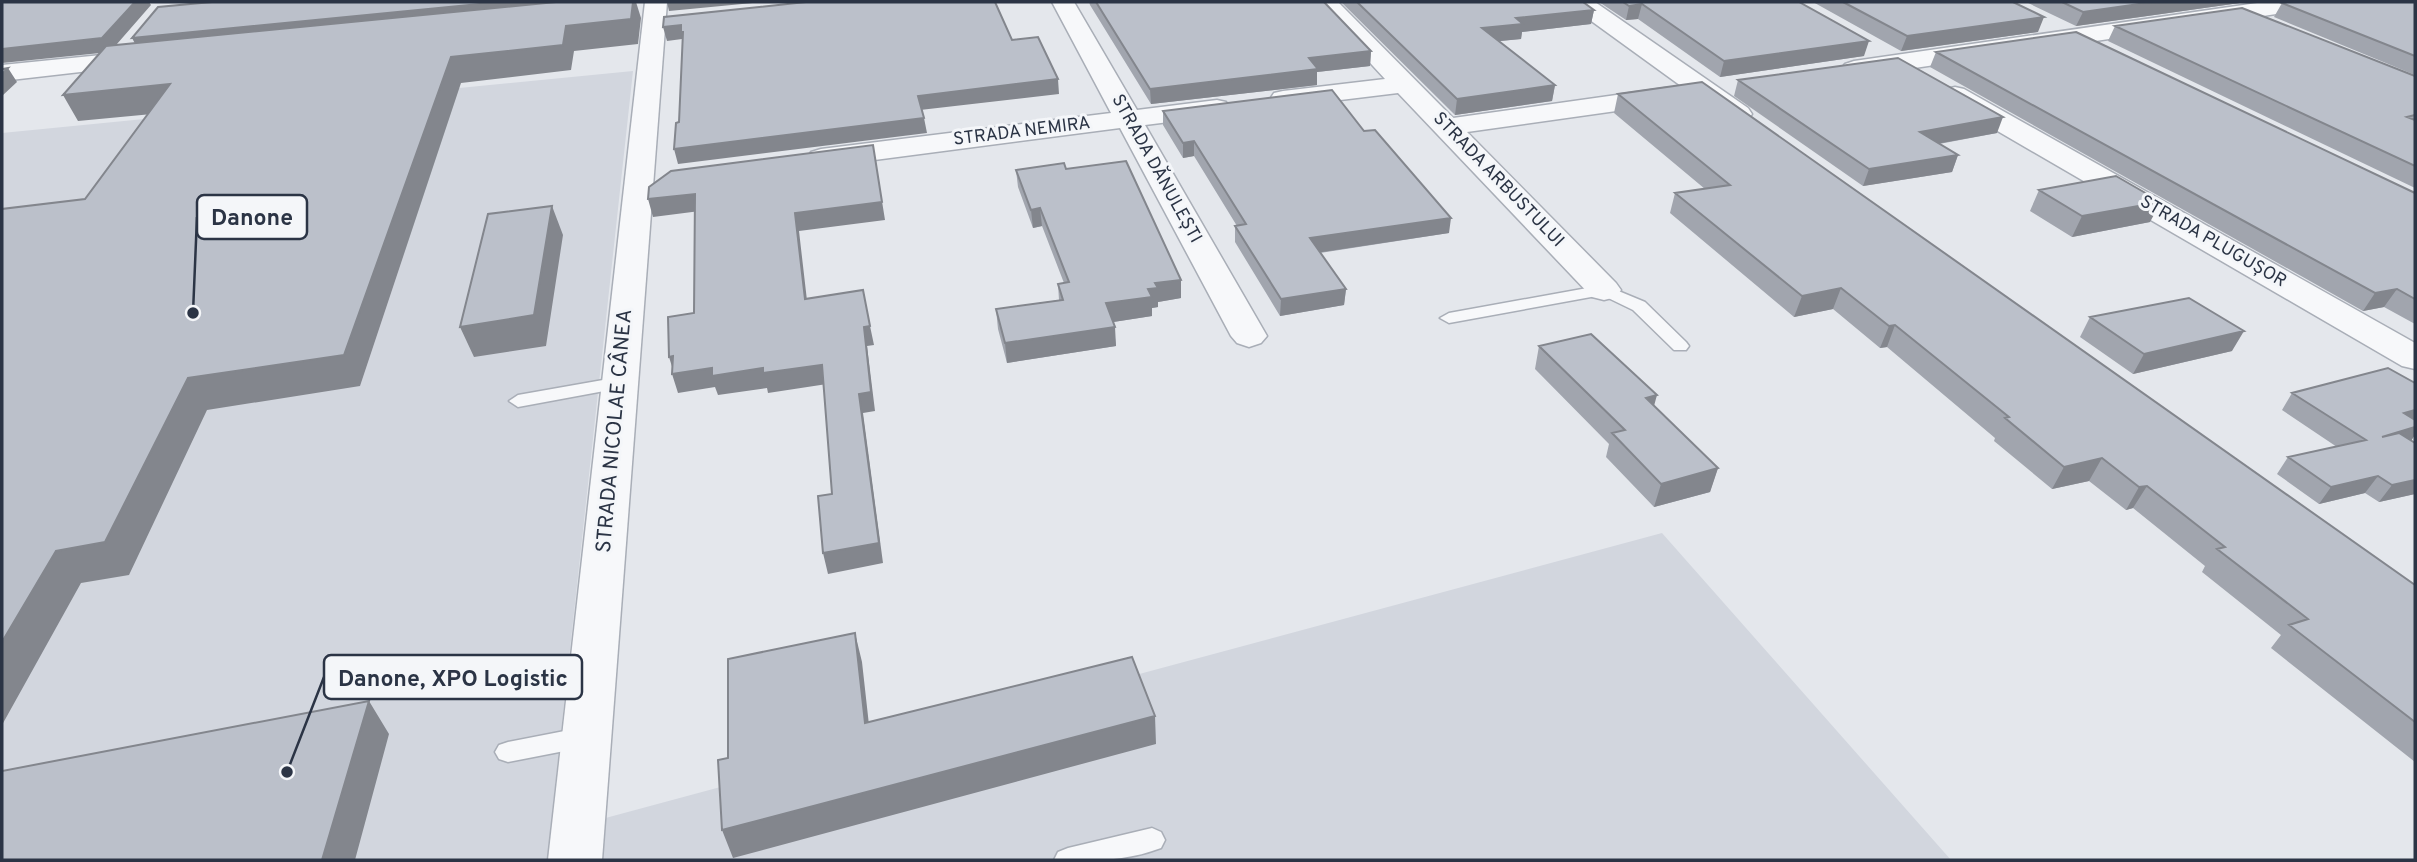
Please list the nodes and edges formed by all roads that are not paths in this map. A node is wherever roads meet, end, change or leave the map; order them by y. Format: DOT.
graph roads {
  1 [pos="1063,2"];
  2 [pos="1325,2"];
  3 [pos="1580,2"];
  4 [pos="2212,2"];
  5 [pos="2310,2"];
  6 [pos="655,12"];
  7 [pos="2238,13"];
  8 [pos="2037,19"];
  9 [pos="2276,29"];
  10 [pos="2073,36"];
  11 [pos="1863,42"];
  12 [pos="2110,54"];
  13 [pos="169,56"];
  14 [pos="1898,62"];
  15 [pos="1833,72"];
  16 [pos="2,73"];
  17 [pos="1405,84"];
  18 [pos="1743,85"];
  19 [pos="1704,90"];
  20 [pos="1128,119"];
  21 [pos="1446,127"];
  22 [pos="1760,131"];
  23 [pos="802,160"];
  24 [pos="1604,290"];
  25 [pos="1449,318"];
  26 [pos="1249,336"];
  27 [pos="1680,346"];
  28 [pos="2415,358"];
  29 [pos="620,383"];
  30 [pos="518,401"];
  31 [pos="586,737"];
  32 [pos="508,752"];
  33 [pos="1152,840"];
  34 [pos="575,860"];
  35 [pos="1068,860"];
  1 -- 20 [label="street, STRADA DĂNULEȘTI"];
  2 -- 17 [label="street, STRADA ARBUSTULUI"];
  3 -- 19 [label="street"];
  4 -- 7 [label="street"];
  5 -- 7 [label="street"];
  6 -- 29 [label="street, STRADA NICOLAE CÂNEA"];
  7 -- 9 [label="street"];
  7 -- 10 [label="street"];
  8 -- 10 [label="street"];
  10 -- 12 [label="street"];
  10 -- 14 [label="street"];
  11 -- 14 [label="street, STRADA PLUGUȘOR"];
  13 -- 16 [label="street"];
  14 -- 15 [label="street"];
  14 -- 28 [label="street, STRADA PLUGUȘOR"];
  17 -- 20 [label="street, STRADA NEMIRA"];
  17 -- 21 [label="street, STRADA ARBUSTULUI"];
  18 -- 19 [label="street"];
  19 -- 21 [label="street"];
  19 -- 22 [label="street"];
  20 -- 23 [label="street, STRADA NEMIRA"];
  20 -- 26 [label="street, STRADA DĂNULEȘTI"];
  21 -- 24 [label="street, STRADA ARBUSTULUI"];
  24 -- 25 [label="lane"];
  24 -- 27 [label="lane, STRADA ARBUSTULUI"];
  29 -- 30 [label="lane"];
  29 -- 31 [label="street, STRADA NICOLAE CÂNEA"];
  31 -- 32 [label="lane"];
  31 -- 34 [label="street, STRADA NICOLAE CÂNEA"];
  33 -- 35 [label="lane"];
}
